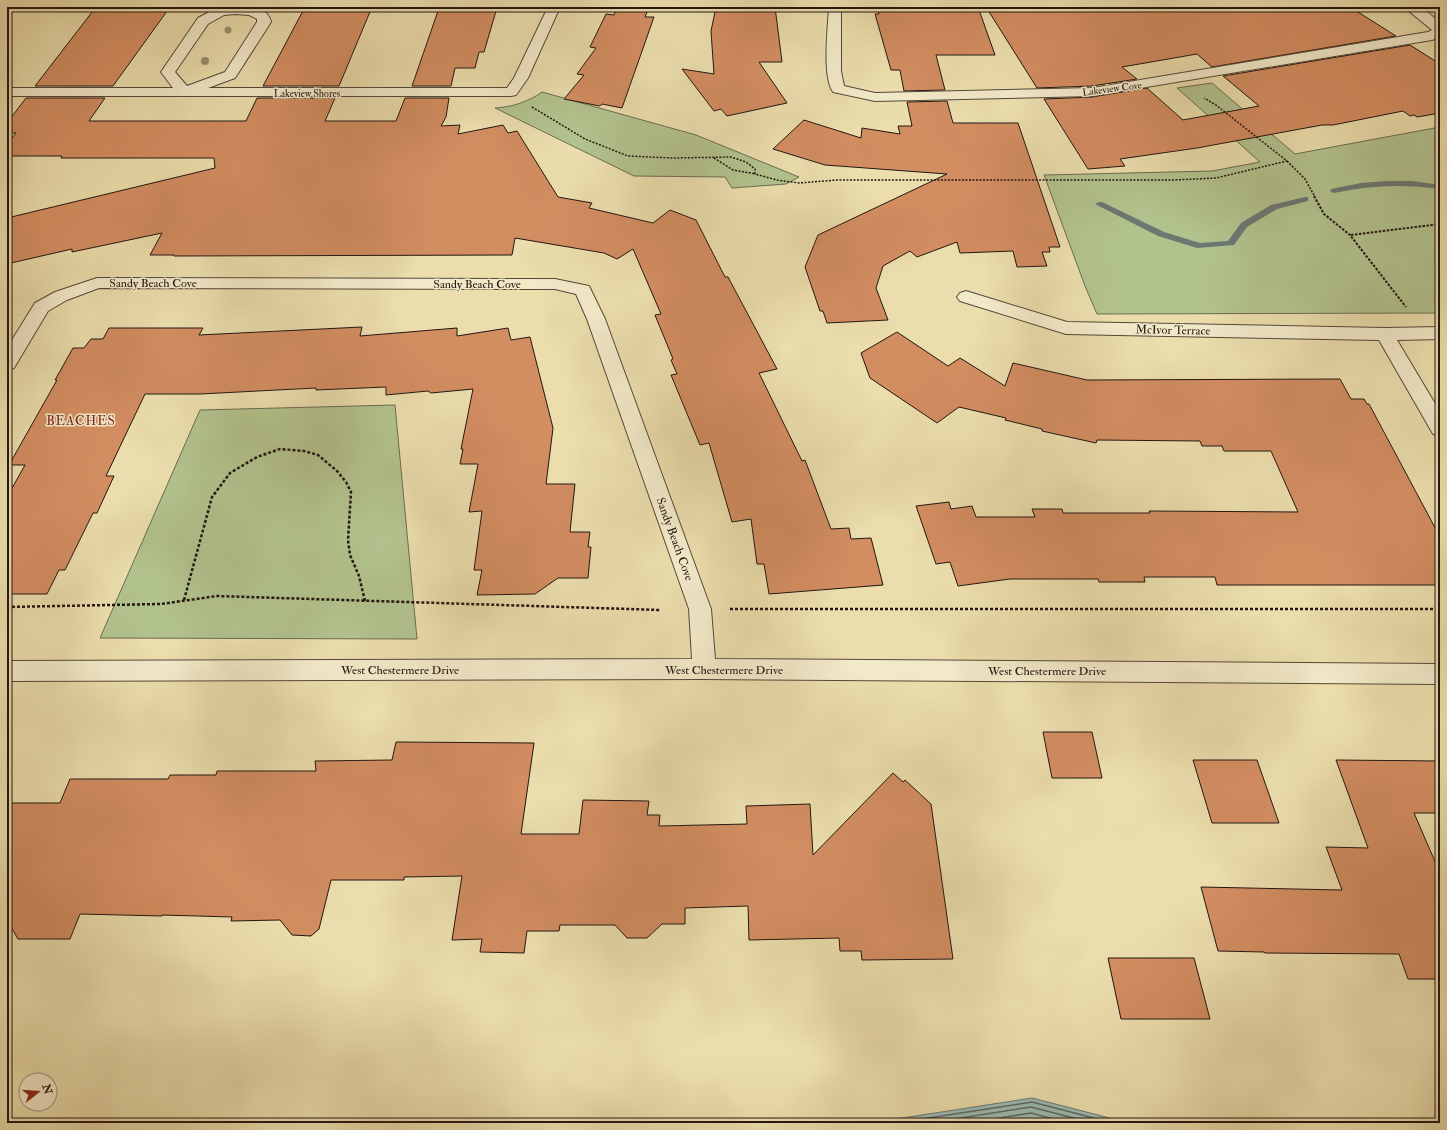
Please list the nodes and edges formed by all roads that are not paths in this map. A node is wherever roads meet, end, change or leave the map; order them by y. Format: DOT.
graph roads {
  1 [pos="554,7"];
  2 [pos="835,7"];
  3 [pos="1410,7"];
  4 [pos="1440,31"];
  5 [pos="7,92"];
  6 [pos="184,92"];
  7 [pos="966,298"];
  8 [pos="1440,333"];
  9 [pos="1385,334"];
  10 [pos="7,364"];
  11 [pos="1440,429"];
  12 [pos="704,669"];
  13 [pos="7,671"];
  14 [pos="1440,674"];
  1 -- 6 [label="street, Lakeview Shores"];
  2 -- 4 [label="street, Lakeview Cove"];
  3 -- 4 [label="street, Lakeview Cove"];
  5 -- 6 [label="street, Lakeview Shores"];
  6 -- 6 [label="street"];
  7 -- 9 [label="street, McIvor Terrace"];
  8 -- 9 [label="street, McIvor Terrace"];
  9 -- 11 [label="street"];
  10 -- 12 [label="street, Sandy Beach Cove"];
  12 -- 13 [label="street, West Chestermere Drive"];
  12 -- 14 [label="street, West Chestermere Drive"];
}
